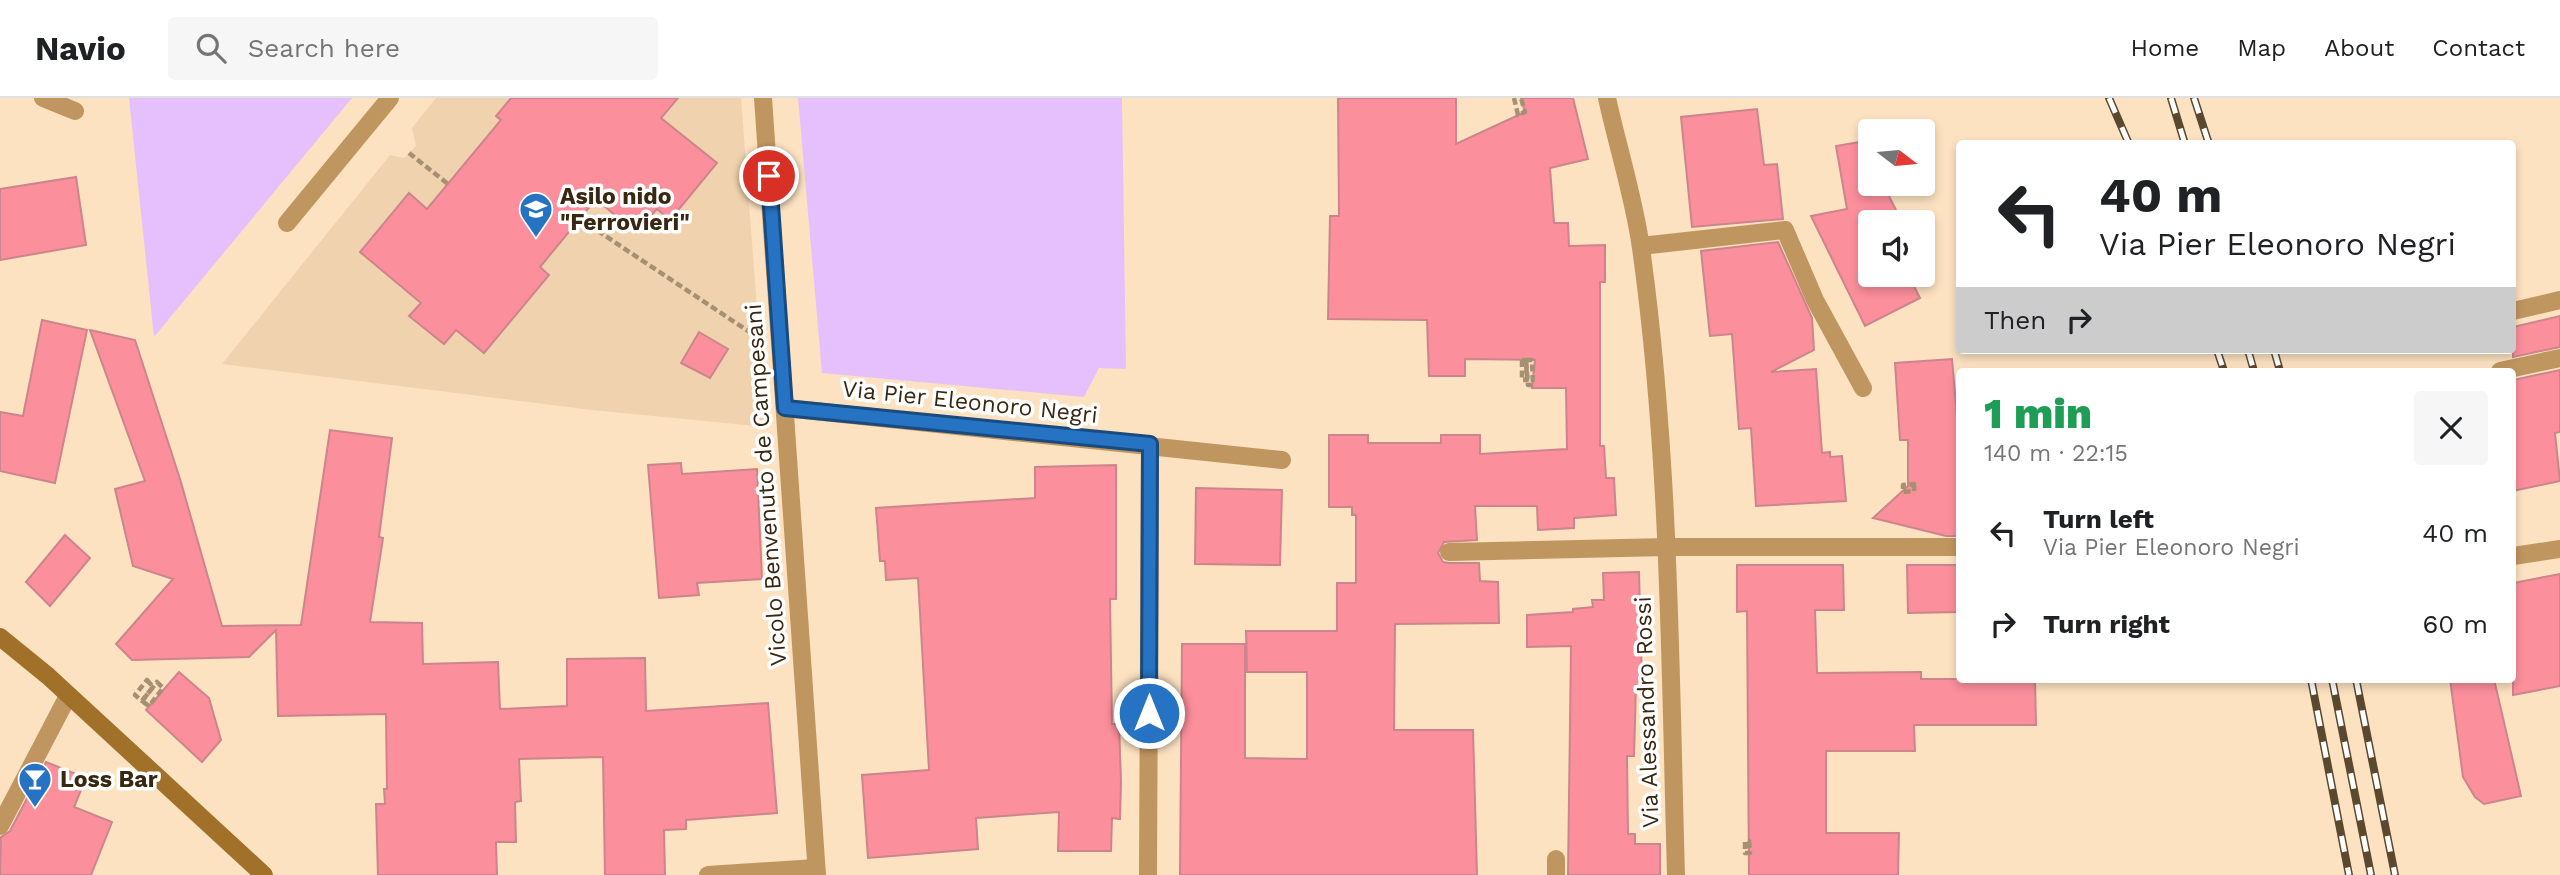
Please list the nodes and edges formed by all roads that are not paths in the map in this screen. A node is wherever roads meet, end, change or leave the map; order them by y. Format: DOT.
graph roads {
  1 [pos="43,98"];
  2 [pos="390,98"];
  3 [pos="763,98"];
  4 [pos="1607,98"];
  5 [pos="75,111"];
  6 [pos="287,223"];
  7 [pos="1641,246"];
  8 [pos="2560,300"];
  9 [pos="2516,310"];
  10 [pos="2560,358"];
  11 [pos="2514,368"];
  12 [pos="1863,388"];
  13 [pos="785,408"];
  14 [pos="1150,444"];
  15 [pos="1282,460"];
  16 [pos="1667,547"];
  17 [pos="1956,547"];
  18 [pos="2560,549"];
  19 [pos="1449,552"];
  20 [pos="2516,556"];
  21 [pos="0,638"];
  22 [pos="68,696"];
  23 [pos="0,826"];
  24 [pos="816,871"];
  25 [pos="264,875"];
  26 [pos="708,875"];
  27 [pos="1148,875"];
  28 [pos="1676,875"];
  1 -- 5 [label="street"];
  2 -- 6 [label="street"];
  3 -- 13 [label="street, Vicolo Benvenuto de Campesani"];
  4 -- 7 [label="street, Via Alessandro Rossi"];
  7 -- 12 [label="street"];
  7 -- 16 [label="street, Via Alessandro Rossi"];
  8 -- 9 [label="street"];
  10 -- 11 [label="street"];
  13 -- 14 [label="street, Via Pier Eleonoro Negri"];
  13 -- 24 [label="street, Vicolo Benvenuto de Campesani"];
  14 -- 15 [label="street, Via Pier Eleonoro Negri"];
  14 -- 27 [label="street"];
  16 -- 17 [label="street"];
  16 -- 19 [label="street"];
  16 -- 28 [label="street, Via Alessandro Rossi"];
  18 -- 20 [label="street"];
  21 -- 22 [label="main road"];
  22 -- 23 [label="street"];
  22 -- 25 [label="main road"];
  24 -- 26 [label="street, Vicolo Benvenuto de Campesani"];
}
